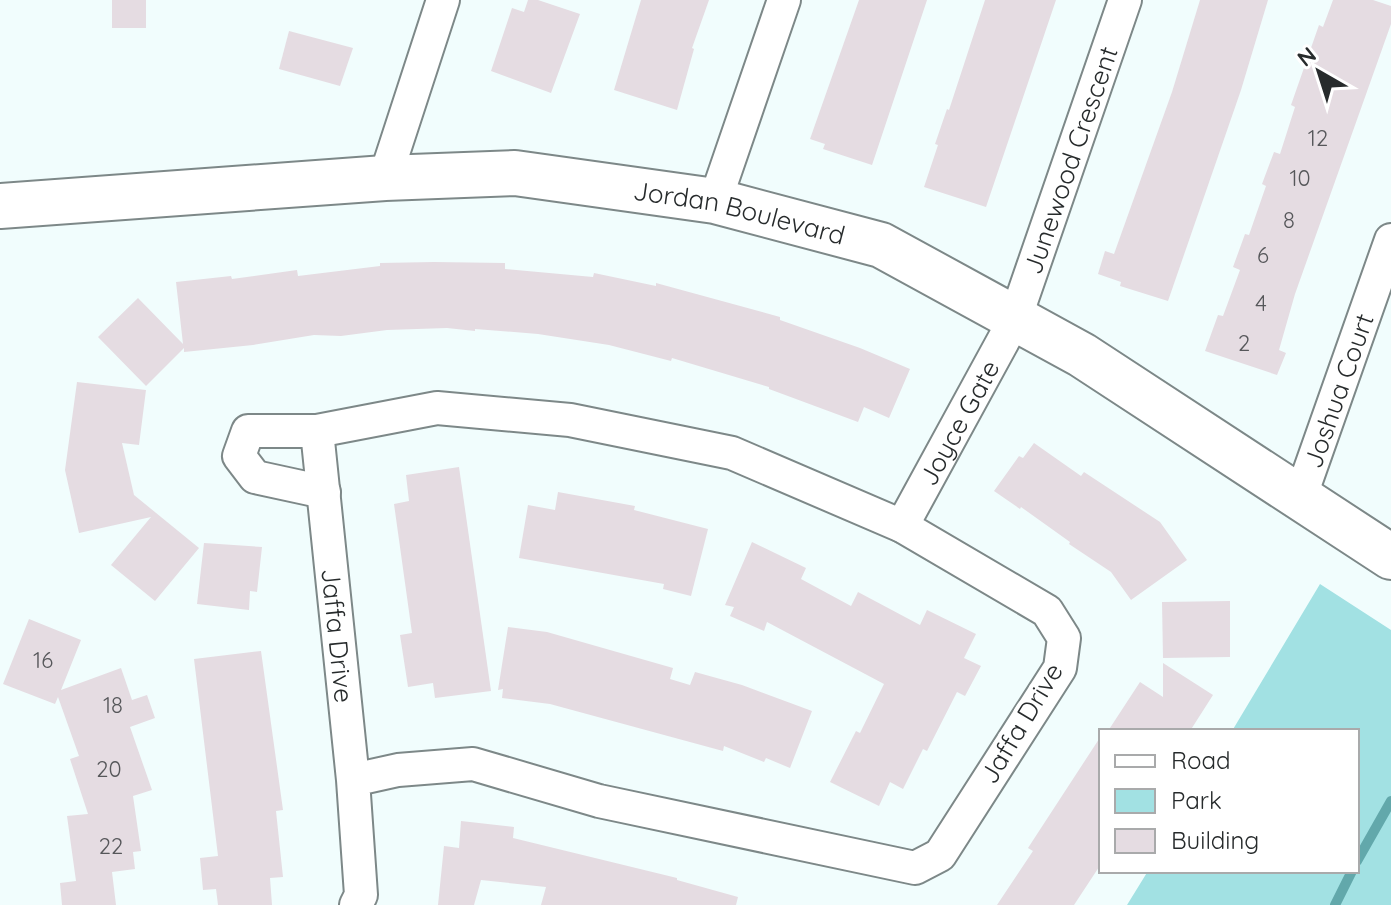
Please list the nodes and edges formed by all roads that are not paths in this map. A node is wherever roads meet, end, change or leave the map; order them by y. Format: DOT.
graph roads {
  1 [pos="443,0"];
  2 [pos="784,0"];
  3 [pos="1125,0"];
  4 [pos="385,178"];
  5 [pos="715,201"];
  6 [pos="0,206"];
  7 [pos="1391,240"];
  8 [pos="1015,319"];
  9 [pos="317,431"];
  10 [pos="324,492"];
  11 [pos="1300,498"];
  12 [pos="902,526"];
  13 [pos="1391,557"];
  14 [pos="353,780"];
  15 [pos="356,905"];
  1 -- 4 [label="street"];
  2 -- 5 [label="street"];
  3 -- 8 [label="street, Junewood Crescent"];
  4 -- 5 [label="street, Jordan Boulevard"];
  4 -- 6 [label="street, Jordan Boulevard"];
  5 -- 8 [label="street, Jordan Boulevard"];
  7 -- 11 [label="street, Joshua Court"];
  8 -- 11 [label="street, Jordan Boulevard"];
  8 -- 12 [label="street, Joyce Gate"];
  9 -- 10 [label="street, Jaffa Drive"];
  9 -- 10 [label="street, Jaffa Drive"];
  9 -- 12 [label="street, Jaffa Drive"];
  10 -- 14 [label="street, Jaffa Drive"];
  11 -- 13 [label="street, Jordan Boulevard"];
  12 -- 14 [label="street, Jaffa Drive"];
  14 -- 15 [label="street, Jaffa Drive"];
}
